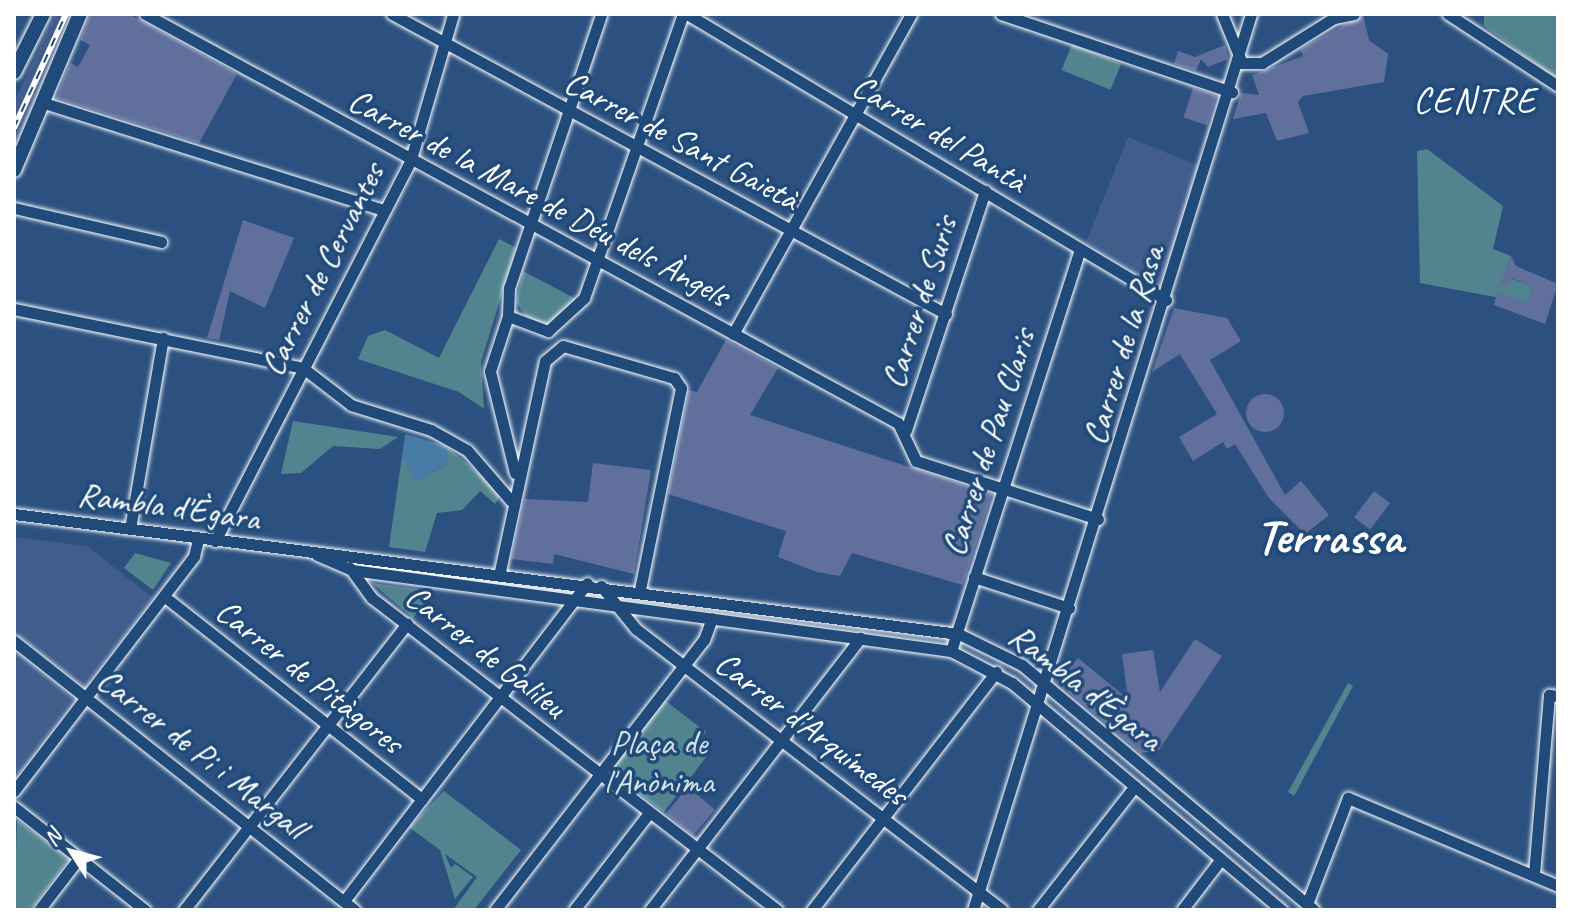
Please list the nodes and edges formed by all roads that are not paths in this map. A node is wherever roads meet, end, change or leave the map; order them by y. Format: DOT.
graph roads {
  1 [pos="43,14"];
  2 [pos="80,14"];
  3 [pos="145,14"];
  4 [pos="392,14"];
  5 [pos="453,14"];
  6 [pos="601,14"];
  7 [pos="685,14"];
  8 [pos="911,14"];
  9 [pos="1001,14"];
  10 [pos="1251,14"];
  11 [pos="1354,14"];
  12 [pos="1448,14"];
  13 [pos="1223,17"];
  14 [pos="1475,19"];
  15 [pos="445,42"];
  16 [pos="19,50"];
  17 [pos="1242,63"];
  18 [pos="14,72"];
  19 [pos="1558,86"];
  20 [pos="1232,92"];
  21 [pos="41,102"];
  22 [pos="570,112"];
  23 [pos="855,115"];
  24 [pos="641,150"];
  25 [pos="411,159"];
  26 [pos="14,170"];
  27 [pos="985,191"];
  28 [pos="14,208"];
  29 [pos="383,210"];
  30 [pos="535,226"];
  31 [pos="790,231"];
  32 [pos="161,242"];
  33 [pos="1080,250"];
  34 [pos="602,261"];
  35 [pos="1166,300"];
  36 [pos="14,309"];
  37 [pos="946,314"];
  38 [pos="508,316"];
  39 [pos="733,334"];
  40 [pos="163,338"];
  41 [pos="303,368"];
  42 [pos="906,430"];
  43 [pos="1000,488"];
  44 [pos="511,501"];
  45 [pos="14,514"];
  46 [pos="1098,519"];
  47 [pos="130,529"];
  48 [pos="198,540"];
  49 [pos="215,541"];
  50 [pos="373,554"];
  51 [pos="317,555"];
  52 [pos="352,570"];
  53 [pos="500,571"];
  54 [pos="974,577"];
  55 [pos="592,583"];
  56 [pos="640,589"];
  57 [pos="165,597"];
  58 [pos="577,600"];
  59 [pos="619,605"];
  60 [pos="1069,608"];
  61 [pos="712,618"];
  62 [pos="407,624"];
  63 [pos="959,634"];
  64 [pos="860,638"];
  65 [pos="14,641"];
  66 [pos="951,651"];
  67 [pos="684,665"];
  68 [pos="996,672"];
  69 [pos="1046,684"];
  70 [pos="1553,696"];
  71 [pos="85,697"];
  72 [pos="501,699"];
  73 [pos="1039,705"];
  74 [pos="328,725"];
  75 [pos="781,739"];
  76 [pos="600,776"];
  77 [pos="1135,786"];
  78 [pos="14,791"];
  79 [pos="422,799"];
  80 [pos="14,807"];
  81 [pos="649,813"];
  82 [pos="883,817"];
  83 [pos="249,826"];
  84 [pos="696,849"];
  85 [pos="79,858"];
  86 [pos="1221,859"];
  87 [pos="1558,871"];
  88 [pos="1534,874"];
  89 [pos="1554,884"];
  90 [pos="980,892"];
  91 [pos="344,901"];
  92 [pos="1311,907"];
  93 [pos="39,910"];
  94 [pos="145,910"];
  95 [pos="184,910"];
  96 [pos="355,910"];
  97 [pos="495,910"];
  98 [pos="574,910"];
  99 [pos="650,910"];
  100 [pos="777,910"];
  101 [pos="812,910"];
  102 [pos="973,910"];
  103 [pos="1002,910"];
  104 [pos="1038,910"];
  105 [pos="1182,910"];
  106 [pos="1282,910"];
  1 -- 16 [label="street"];
  2 -- 21 [label="street"];
  3 -- 25 [label="street, Carrer de la Mare de Déu dels Àngels"];
  4 -- 15 [label="street, Carrer de Sant Gaietà"];
  5 -- 15 [label="street, Carrer de Cervantes"];
  6 -- 22 [label="street"];
  7 -- 23 [label="street, Carrer del Pantà"];
  7 -- 24 [label="street"];
  8 -- 23 [label="street"];
  9 -- 20 [label="street"];
  10 -- 17 [label="street, Carrer de la Rasa"];
  11 -- 17 [label="street"];
  12 -- 14 [label="street"];
  13 -- 17 [label="street"];
  14 -- 19 [label="street"];
  15 -- 22 [label="street, Carrer de Sant Gaietà"];
  15 -- 25 [label="street, Carrer de Cervantes"];
  16 -- 18 [label="street"];
  17 -- 20 [label="street, Carrer de la Rasa"];
  20 -- 35 [label="street, Carrer de la Rasa"];
  21 -- 26 [label="street"];
  21 -- 29 [label="street"];
  22 -- 24 [label="street, Carrer de Sant Gaietà"];
  22 -- 30 [label="street"];
  23 -- 27 [label="street, Carrer del Pantà"];
  23 -- 31 [label="street"];
  24 -- 31 [label="street, Carrer de Sant Gaietà"];
  24 -- 34 [label="street"];
  25 -- 29 [label="street, Carrer de Cervantes"];
  25 -- 30 [label="street, Carrer de la Mare de Déu dels Àngels"];
  27 -- 33 [label="street, Carrer del Pantà"];
  27 -- 37 [label="street, Carrer de Suris"];
  28 -- 32 [label="street"];
  29 -- 41 [label="street, Carrer de Cervantes"];
  30 -- 34 [label="street, Carrer de la Mare de Déu dels Àngels"];
  30 -- 38 [label="street"];
  31 -- 37 [label="street, Carrer de Sant Gaietà"];
  31 -- 39 [label="street"];
  33 -- 35 [label="street, Carrer del Pantà"];
  33 -- 43 [label="street, Carrer de Pau Claris"];
  34 -- 38 [label="street"];
  34 -- 39 [label="street, Carrer de la Mare de Déu dels Àngels"];
  35 -- 46 [label="street, Carrer de la Rasa"];
  36 -- 40 [label="street"];
  37 -- 42 [label="street, Carrer de Suris"];
  38 -- 44 [label="street"];
  39 -- 42 [label="street, Carrer de la Mare de Déu dels Àngels"];
  40 -- 41 [label="street"];
  40 -- 47 [label="street"];
  41 -- 44 [label="street"];
  41 -- 49 [label="street, Carrer de Cervantes"];
  42 -- 43 [label="street"];
  43 -- 46 [label="street"];
  43 -- 54 [label="street, Carrer de Pau Claris"];
  44 -- 53 [label="street"];
  44 -- 56 [label="street"];
  45 -- 47 [label="street, Rambla d'Ègara"];
  46 -- 60 [label="street, Carrer de la Rasa"];
  47 -- 48 [label="street, Rambla d'Ègara"];
  48 -- 49 [label="street, Rambla d'Ègara"];
  48 -- 57 [label="street"];
  49 -- 51 [label="street, Rambla d'Ègara"];
  50 -- 51 [label="street, Rambla d'Ègara"];
  50 -- 52 [label="street"];
  50 -- 53 [label="street, Rambla d'Ègara"];
  51 -- 52 [label="street, Carrer de Galileu"];
  52 -- 58 [label="street, Rambla d'Ègara"];
  52 -- 62 [label="street, Carrer de Galileu"];
  53 -- 55 [label="street, Rambla d'Ègara"];
  54 -- 60 [label="street"];
  54 -- 63 [label="street, Carrer de Pau Claris"];
  55 -- 56 [label="street, Rambla d'Ègara"];
  55 -- 58 [label="street"];
  55 -- 59 [label="street, Carrer d'Arquímedes"];
  56 -- 63 [label="street, Rambla d'Ègara"];
  57 -- 71 [label="street"];
  57 -- 74 [label="street, Carrer de Pitàgores"];
  58 -- 59 [label="street, Rambla d'Ègara"];
  58 -- 72 [label="street"];
  59 -- 61 [label="street, Rambla d'Ègara"];
  59 -- 67 [label="street, Carrer d'Arquímedes"];
  60 -- 69 [label="street, Carrer de la Rasa"];
  61 -- 64 [label="street, Rambla d'Ègara"];
  61 -- 67 [label="street"];
  62 -- 72 [label="street, Carrer de Galileu"];
  62 -- 74 [label="street"];
  63 -- 66 [label="street, Carrer de Pau Claris"];
  63 -- 69 [label="street, Rambla d'Ègara"];
  64 -- 66 [label="street, Rambla d'Ègara"];
  64 -- 75 [label="street"];
  65 -- 71 [label="street, Carrer de Pi i Margall"];
  66 -- 68 [label="street, Rambla d'Ègara"];
  67 -- 75 [label="street, Carrer d'Arquímedes"];
  67 -- 76 [label="street"];
  68 -- 73 [label="street, Rambla d'Ègara"];
  68 -- 82 [label="street"];
  69 -- 73 [label="street"];
  69 -- 92 [label="street, Rambla d'Ègara"];
  70 -- 88 [label="street"];
  71 -- 78 [label="street"];
  71 -- 83 [label="street, Carrer de Pi i Margall"];
  72 -- 76 [label="street, Carrer de Galileu"];
  72 -- 79 [label="street"];
  73 -- 77 [label="street, Rambla d'Ègara"];
  73 -- 90 [label="street"];
  74 -- 79 [label="street, Carrer de Pitàgores"];
  74 -- 83 [label="street"];
  75 -- 82 [label="street, Carrer d'Arquímedes"];
  75 -- 84 [label="street"];
  76 -- 81 [label="street, Carrer de Galileu"];
  76 -- 97 [label="street"];
  77 -- 86 [label="street, Rambla d'Ègara"];
  77 -- 104 [label="street"];
  79 -- 91 [label="street"];
  80 -- 85 [label="street"];
  81 -- 84 [label="street, Carrer de Galileu"];
  81 -- 98 [label="street"];
  82 -- 90 [label="street, Carrer d'Arquímedes"];
  82 -- 101 [label="street"];
  83 -- 91 [label="street, Carrer de Pi i Margall"];
  83 -- 95 [label="street"];
  84 -- 99 [label="street"];
  84 -- 100 [label="street, Carrer de Galileu"];
  85 -- 93 [label="street"];
  85 -- 94 [label="street"];
  86 -- 105 [label="street"];
  86 -- 106 [label="street, Rambla d'Ègara"];
  87 -- 89 [label="street"];
  88 -- 89 [label="street"];
  88 -- 92 [label="street"];
  90 -- 102 [label="street"];
  90 -- 103 [label="street, Carrer d'Arquímedes"];
  91 -- 96 [label="street, Carrer de Pi i Margall"];
}
